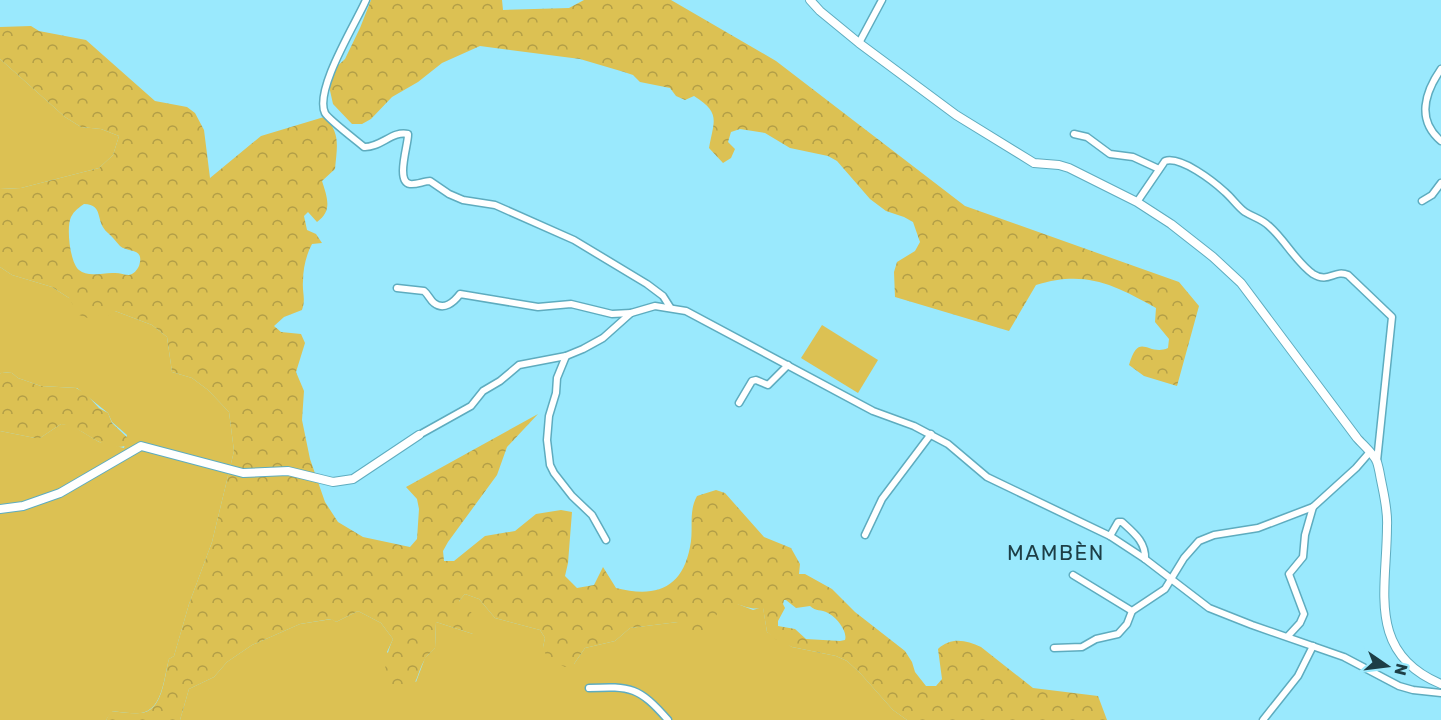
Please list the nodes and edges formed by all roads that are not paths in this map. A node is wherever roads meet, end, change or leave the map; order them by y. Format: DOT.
graph roads {
  1 [pos="366,0"];
  2 [pos="810,0"];
  3 [pos="882,0"];
  4 [pos="859,43"];
  5 [pos="1441,69"];
  6 [pos="1074,134"];
  7 [pos="1441,141"];
  8 [pos="1159,169"];
  9 [pos="1441,183"];
  10 [pos="1137,201"];
  11 [pos="1422,201"];
  12 [pos="397,288"];
  13 [pos="670,307"];
  14 [pos="631,313"];
  15 [pos="566,356"];
  16 [pos="788,365"];
  17 [pos="739,403"];
  18 [pos="931,434"];
  19 [pos="419,435"];
  20 [pos="1370,453"];
  21 [pos="1377,461"];
  22 [pos="1313,507"];
  23 [pos="0,509"];
  24 [pos="865,536"];
  25 [pos="1110,536"];
  26 [pos="606,540"];
  27 [pos="1145,559"];
  28 [pos="1073,575"];
  29 [pos="1170,579"];
  30 [pos="1132,611"];
  31 [pos="1288,636"];
  32 [pos="1313,646"];
  33 [pos="1054,648"];
  34 [pos="1441,684"];
  35 [pos="589,688"];
  36 [pos="1441,693"];
  37 [pos="668,720"];
  38 [pos="1263,720"];
  1 -- 13 [label="street"];
  2 -- 4 [label="street"];
  3 -- 4 [label="street"];
  4 -- 10 [label="street"];
  5 -- 7 [label="street"];
  6 -- 8 [label="street"];
  8 -- 10 [label="street"];
  8 -- 21 [label="street"];
  9 -- 11 [label="street"];
  10 -- 20 [label="street"];
  12 -- 14 [label="street"];
  13 -- 14 [label="street"];
  13 -- 16 [label="street"];
  14 -- 15 [label="street"];
  15 -- 19 [label="street"];
  15 -- 26 [label="street"];
  16 -- 17 [label="street"];
  16 -- 18 [label="street"];
  18 -- 24 [label="street"];
  18 -- 25 [label="street"];
  19 -- 23 [label="street"];
  20 -- 21 [label="street"];
  20 -- 22 [label="street"];
  21 -- 34 [label="street"];
  22 -- 29 [label="street"];
  22 -- 31 [label="street"];
  25 -- 27 [label="street"];
  25 -- 27 [label="street"];
  27 -- 29 [label="street"];
  28 -- 30 [label="street"];
  29 -- 30 [label="street"];
  29 -- 31 [label="street"];
  30 -- 33 [label="street"];
  31 -- 32 [label="street"];
  32 -- 36 [label="street"];
  32 -- 38 [label="street"];
  35 -- 37 [label="street"];
}
